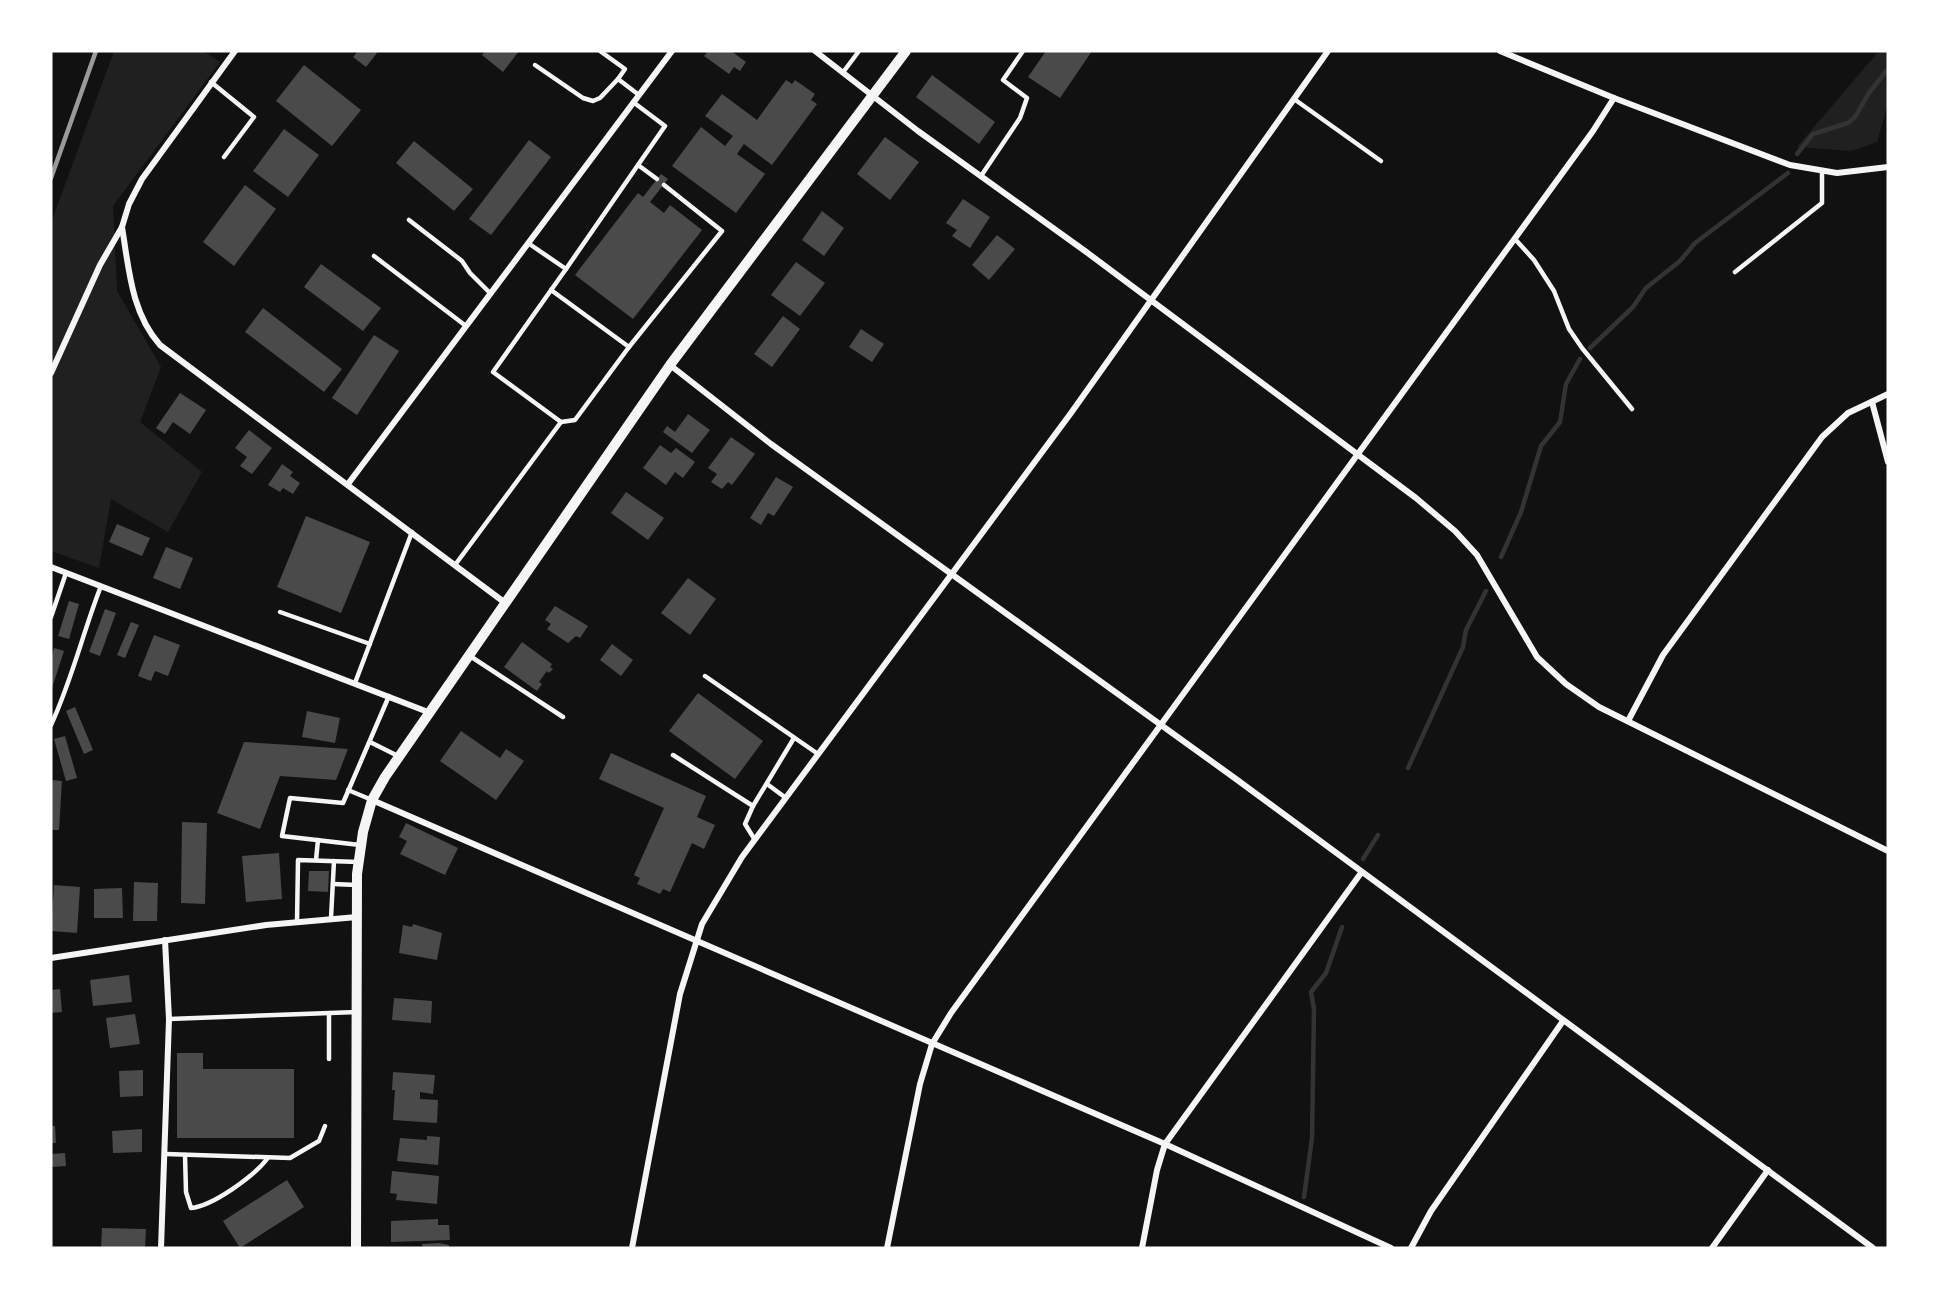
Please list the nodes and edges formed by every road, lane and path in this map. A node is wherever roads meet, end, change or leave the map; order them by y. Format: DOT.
graph roads {
  1 [pos="235,51"];
  2 [pos="600,51"];
  3 [pos="672,51"];
  4 [pos="815,51"];
  5 [pos="859,51"];
  6 [pos="906,51"];
  7 [pos="1023,51"];
  8 [pos="1328,51"];
  9 [pos="1500,51"];
  10 [pos="535,64"];
  11 [pos="844,71"];
  12 [pos="618,79"];
  13 [pos="211,82"];
  14 [pos="639,95"];
  15 [pos="873,95"];
  16 [pos="1614,98"];
  17 [pos="1294,99"];
  18 [pos="633,102"];
  19 [pos="224,157"];
  20 [pos="1381,161"];
  21 [pos="638,165"];
  22 [pos="1888,167"];
  23 [pos="1822,171"];
  24 [pos="981,176"];
  25 [pos="657,179"];
  26 [pos="664,184"];
  27 [pos="409,220"];
  28 [pos="122,227"];
  29 [pos="1515,239"];
  30 [pos="528,243"];
  31 [pos="374,256"];
  32 [pos="566,269"];
  33 [pos="1735,272"];
  34 [pos="551,290"];
  35 [pos="490,293"];
  36 [pos="1151,302"];
  37 [pos="466,326"];
  38 [pos="629,347"];
  39 [pos="670,365"];
  40 [pos="51,374"];
  41 [pos="1888,394"];
  42 [pos="1872,402"];
  43 [pos="1632,409"];
  44 [pos="561,422"];
  45 [pos="1356,456"];
  46 [pos="1888,462"];
  47 [pos="348,484"];
  48 [pos="412,532"];
  49 [pos="455,565"];
  50 [pos="51,567"];
  51 [pos="66,573"];
  52 [pos="951,573"];
  53 [pos="101,586"];
  54 [pos="504,602"];
  55 [pos="280,612"];
  56 [pos="51,617"];
  57 [pos="370,644"];
  58 [pos="468,655"];
  59 [pos="705,676"];
  60 [pos="355,683"];
  61 [pos="389,696"];
  62 [pos="428,711"];
  63 [pos="563,717"];
  64 [pos="1628,720"];
  65 [pos="51,725"];
  66 [pos="1161,725"];
  67 [pos="794,738"];
  68 [pos="370,741"];
  69 [pos="818,754"];
  70 [pos="673,755"];
  71 [pos="398,756"];
  72 [pos="767,784"];
  73 [pos="348,790"];
  74 [pos="786,798"];
  75 [pos="372,800"];
  76 [pos="753,806"];
  77 [pos="318,840"];
  78 [pos="755,840"];
  79 [pos="360,845"];
  80 [pos="1887,848"];
  81 [pos="316,860"];
  82 [pos="334,861"];
  83 [pos="358,862"];
  84 [pos="1362,873"];
  85 [pos="333,884"];
  86 [pos="357,885"];
  87 [pos="357,917"];
  88 [pos="331,918"];
  89 [pos="297,922"];
  90 [pos="165,940"];
  91 [pos="696,941"];
  92 [pos="51,958"];
  93 [pos="357,1012"];
  94 [pos="329,1014"];
  95 [pos="170,1019"];
  96 [pos="1563,1021"];
  97 [pos="932,1044"];
  98 [pos="329,1059"];
  99 [pos="325,1126"];
  100 [pos="1165,1144"];
  101 [pos="166,1154"];
  102 [pos="185,1155"];
  103 [pos="267,1159"];
  104 [pos="1768,1170"];
  105 [pos="161,1248"];
  106 [pos="356,1248"];
  107 [pos="632,1248"];
  108 [pos="887,1248"];
  109 [pos="1142,1248"];
  110 [pos="1391,1248"];
  111 [pos="1412,1248"];
  112 [pos="1712,1248"];
  113 [pos="1873,1248"];
  1 -- 13 [label="street"];
  2 -- 12 [label="lane"];
  3 -- 14 [label="street"];
  4 -- 11 [label="street"];
  5 -- 11 [label="lane"];
  6 -- 15 [label="street"];
  7 -- 24 [label="lane"];
  8 -- 17 [label="street"];
  9 -- 16 [label="street"];
  10 -- 12 [label="lane"];
  11 -- 15 [label="street"];
  12 -- 14 [label="lane"];
  13 -- 19 [label="lane"];
  13 -- 28 [label="street"];
  14 -- 18 [label="street"];
  15 -- 24 [label="street"];
  15 -- 39 [label="street"];
  16 -- 23 [label="street"];
  16 -- 29 [label="street"];
  17 -- 20 [label="lane"];
  17 -- 36 [label="street"];
  18 -- 21 [label="lane"];
  18 -- 30 [label="street"];
  21 -- 25 [label="lane"];
  21 -- 32 [label="lane"];
  22 -- 23 [label="street"];
  23 -- 33 [label="lane"];
  24 -- 36 [label="street"];
  26 -- 38 [label="lane"];
  27 -- 35 [label="lane"];
  28 -- 40 [label="street"];
  28 -- 47 [label="street"];
  29 -- 43 [label="lane"];
  29 -- 45 [label="street"];
  30 -- 32 [label="lane"];
  30 -- 35 [label="street"];
  31 -- 37 [label="lane"];
  32 -- 34 [label="lane"];
  34 -- 38 [label="lane"];
  34 -- 44 [label="lane"];
  35 -- 37 [label="street"];
  36 -- 45 [label="street"];
  36 -- 52 [label="street"];
  37 -- 47 [label="street"];
  38 -- 44 [label="lane"];
  39 -- 52 [label="street"];
  39 -- 54 [label="street"];
  41 -- 42 [label="street"];
  42 -- 46 [label="street"];
  42 -- 64 [label="street"];
  44 -- 49 [label="lane"];
  45 -- 64 [label="street"];
  45 -- 66 [label="street"];
  47 -- 48 [label="street"];
  48 -- 49 [label="street"];
  48 -- 57 [label="lane"];
  49 -- 54 [label="street"];
  50 -- 51 [label="street"];
  51 -- 53 [label="street"];
  51 -- 56 [label="lane"];
  52 -- 66 [label="street"];
  52 -- 69 [label="street"];
  53 -- 60 [label="street"];
  53 -- 65 [label="lane"];
  54 -- 58 [label="street"];
  55 -- 57 [label="lane"];
  57 -- 60 [label="lane"];
  58 -- 62 [label="street"];
  58 -- 63 [label="lane"];
  59 -- 67 [label="lane"];
  60 -- 61 [label="street"];
  61 -- 62 [label="street"];
  61 -- 68 [label="lane"];
  62 -- 71 [label="street"];
  64 -- 80 [label="street"];
  66 -- 84 [label="street"];
  66 -- 97 [label="street"];
  67 -- 69 [label="lane"];
  67 -- 72 [label="lane"];
  68 -- 71 [label="lane"];
  68 -- 73 [label="lane"];
  69 -- 74 [label="street"];
  70 -- 76 [label="lane"];
  71 -- 75 [label="street"];
  72 -- 74 [label="lane"];
  72 -- 76 [label="lane"];
  73 -- 75 [label="lane"];
  73 -- 77 [label="lane"];
  74 -- 78 [label="street"];
  75 -- 79 [label="street"];
  75 -- 91 [label="street"];
  76 -- 78 [label="lane"];
  77 -- 79 [label="lane"];
  77 -- 81 [label="lane"];
  78 -- 91 [label="street"];
  79 -- 83 [label="street"];
  81 -- 82 [label="lane"];
  81 -- 89 [label="lane"];
  82 -- 83 [label="lane"];
  82 -- 85 [label="lane"];
  83 -- 86 [label="street"];
  84 -- 96 [label="street"];
  84 -- 100 [label="street"];
  85 -- 86 [label="lane"];
  85 -- 88 [label="lane"];
  86 -- 87 [label="street"];
  87 -- 88 [label="street"];
  87 -- 93 [label="street"];
  88 -- 89 [label="street"];
  89 -- 90 [label="street"];
  90 -- 92 [label="street"];
  90 -- 95 [label="street"];
  91 -- 97 [label="street"];
  91 -- 107 [label="street"];
  93 -- 94 [label="lane"];
  93 -- 106 [label="street"];
  94 -- 95 [label="lane"];
  94 -- 98 [label="lane"];
  95 -- 101 [label="street"];
  96 -- 104 [label="street"];
  96 -- 111 [label="street"];
  97 -- 100 [label="street"];
  97 -- 108 [label="street"];
  99 -- 103 [label="lane"];
  100 -- 109 [label="street"];
  100 -- 110 [label="street"];
  101 -- 102 [label="lane"];
  101 -- 105 [label="street"];
  102 -- 103 [label="lane"];
  102 -- 103 [label="lane"];
  104 -- 112 [label="street"];
  104 -- 113 [label="street"];
}
